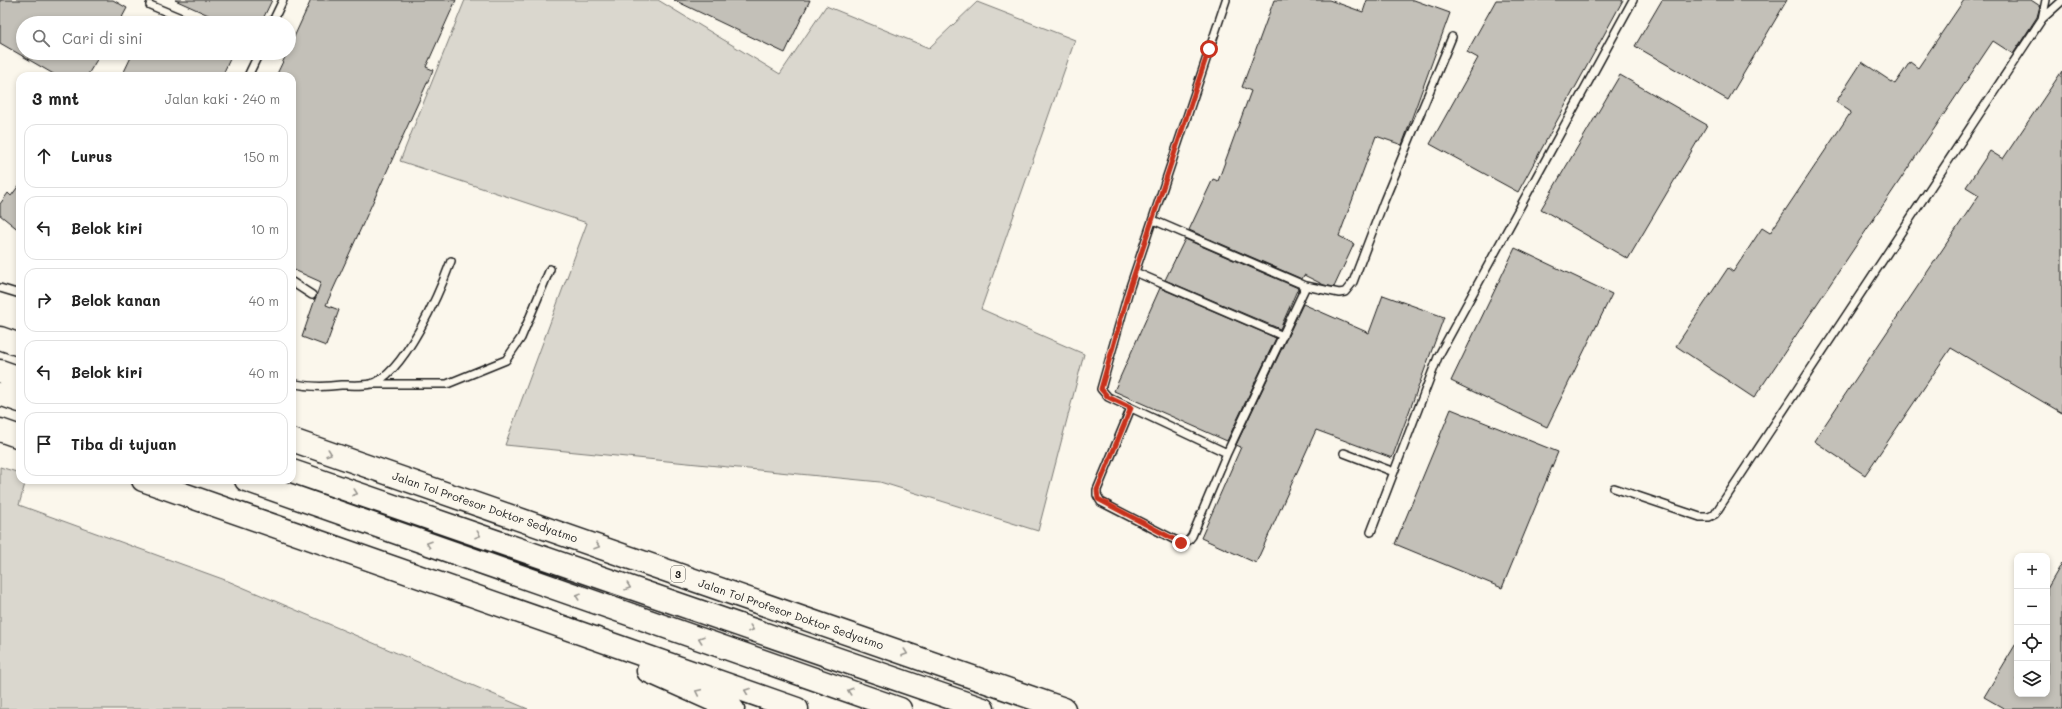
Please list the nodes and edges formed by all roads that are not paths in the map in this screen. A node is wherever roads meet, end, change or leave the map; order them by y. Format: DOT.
graph roads {
  1 [pos="283,0"];
  2 [pos="1226,0"];
  3 [pos="1633,0"];
  4 [pos="2046,0"];
  5 [pos="2060,2"];
  6 [pos="150,5"];
  7 [pos="176,16"];
  8 [pos="275,16"];
  9 [pos="2042,19"];
  10 [pos="1452,37"];
  11 [pos="256,60"];
  12 [pos="250,72"];
  13 [pos="1152,220"];
  14 [pos="451,261"];
  15 [pos="550,269"];
  16 [pos="1135,272"];
  17 [pos="296,285"];
  18 [pos="1306,286"];
  19 [pos="0,288"];
  20 [pos="16,293"];
  21 [pos="312,295"];
  22 [pos="1283,336"];
  23 [pos="0,338"];
  24 [pos="16,344"];
  25 [pos="0,371"];
  26 [pos="16,377"];
  27 [pos="296,383"];
  28 [pos="372,384"];
  29 [pos="0,394"];
  30 [pos="16,400"];
  31 [pos="1131,408"];
  32 [pos="0,430"];
  33 [pos="16,436"];
  34 [pos="296,441"];
  35 [pos="1227,453"];
  36 [pos="1344,453"];
  37 [pos="296,472"];
  38 [pos="1394,472"];
  39 [pos="147,484"];
  40 [pos="154,484"];
  41 [pos="257,484"];
  42 [pos="1614,488"];
  43 [pos="1371,532"];
  44 [pos="733,709"];
  45 [pos="797,709"];
  46 [pos="900,709"];
  47 [pos="983,709"];
  48 [pos="1064,709"];
  1 -- 8 [label="lane"];
  2 -- 13 [label="lane"];
  3 -- 38 [label="lane"];
  4 -- 9 [label="lane"];
  5 -- 9 [label="lane"];
  6 -- 7 [label="lane"];
  9 -- 42 [label="lane"];
  10 -- 18 [label="lane"];
  11 -- 12 [label="lane"];
  13 -- 16 [label="lane"];
  13 -- 18 [label="lane"];
  14 -- 28 [label="lane"];
  15 -- 28 [label="lane"];
  16 -- 22 [label="lane"];
  16 -- 31 [label="lane"];
  17 -- 21 [label="lane"];
  18 -- 22 [label="lane"];
  19 -- 20 [label="lane"];
  22 -- 35 [label="lane"];
  23 -- 24 [label="highway"];
  25 -- 26 [label="highway"];
  27 -- 28 [label="lane"];
  29 -- 30 [label="highway"];
  31 -- 35 [label="lane"];
  31 -- 35 [label="lane"];
  32 -- 33 [label="highway"];
  34 -- 48 [label="highway, Jalan Tol Profesor Doktor Sedyatmo / 3, one-way"];
  36 -- 38 [label="lane"];
  37 -- 47 [label="highway, one-way"];
  38 -- 43 [label="lane"];
  44 -- 39 [label="highway, one-way"];
  45 -- 40 [label="highway, one-way"];
  46 -- 41 [label="highway, one-way"];
}
